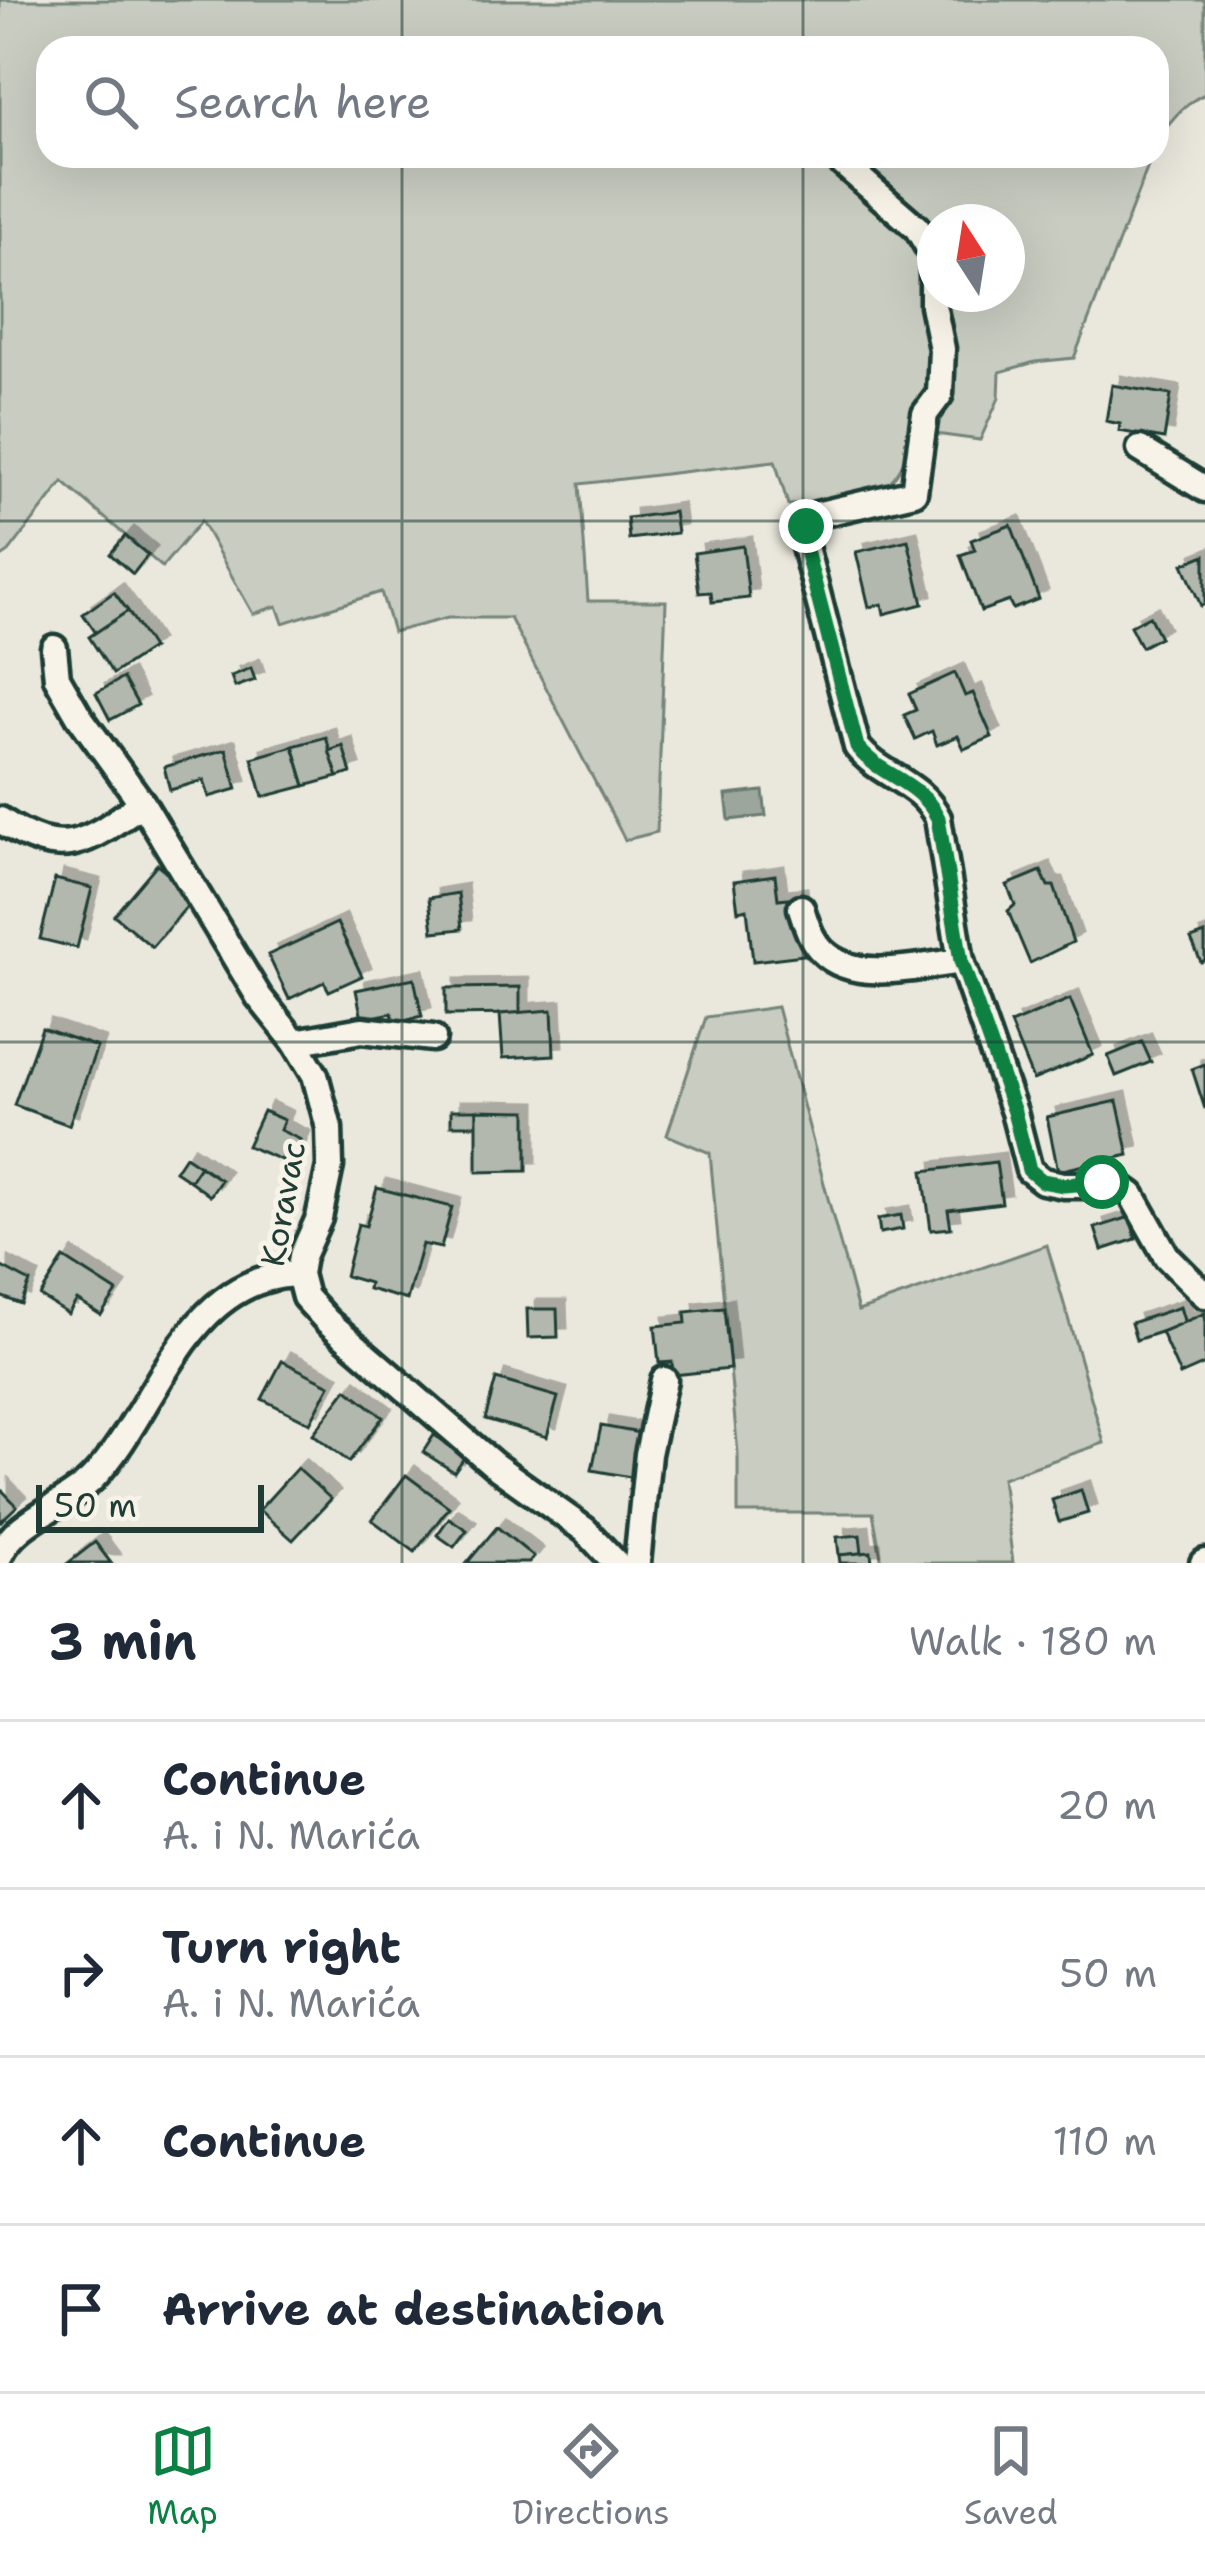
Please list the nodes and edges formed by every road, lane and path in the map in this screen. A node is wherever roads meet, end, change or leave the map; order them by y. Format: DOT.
graph roads {
  1 [pos="848,168"];
  2 [pos="1140,449"];
  3 [pos="1205,489"];
  4 [pos="54,648"];
  5 [pos="142,802"];
  6 [pos="0,820"];
  7 [pos="801,908"];
  8 [pos="961,961"];
  9 [pos="433,1038"];
  10 [pos="296,1042"];
  11 [pos="299,1274"];
  12 [pos="1205,1295"];
  13 [pos="664,1380"];
  14 [pos="0,1555"];
  15 [pos="616,1563"];
  16 [pos="637,1563"];
  1 -- 8 [label="street"];
  2 -- 3 [label="street"];
  4 -- 5 [label="street, Koravac"];
  5 -- 6 [label="street"];
  5 -- 10 [label="street, Koravac"];
  7 -- 8 [label="street"];
  8 -- 12 [label="street"];
  9 -- 10 [label="street"];
  10 -- 11 [label="street, Koravac"];
  11 -- 14 [label="street"];
  11 -- 15 [label="street, Koravac"];
  13 -- 16 [label="street"];
}
